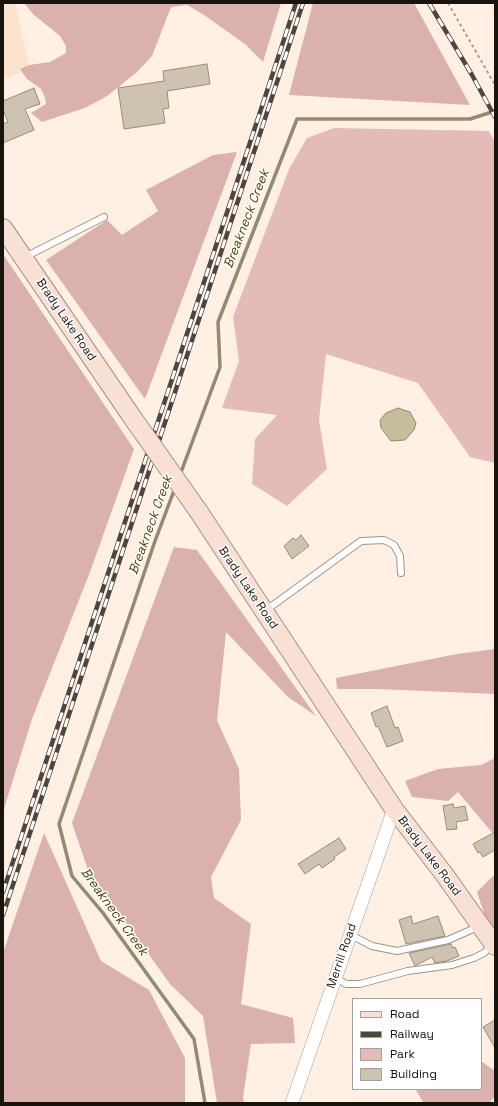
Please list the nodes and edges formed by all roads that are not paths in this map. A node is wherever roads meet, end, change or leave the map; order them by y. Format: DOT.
graph roads {
  1 [pos="104,217"];
  2 [pos="5,234"];
  3 [pos="23,257"];
  4 [pos="401,573"];
  5 [pos="264,612"];
  6 [pos="394,809"];
  7 [pos="481,925"];
  8 [pos="349,934"];
  9 [pos="494,945"];
  10 [pos="334,977"];
  11 [pos="292,1103"];
  1 -- 3 [label="lane"];
  2 -- 3 [label="street, Brady Lake Road"];
  3 -- 5 [label="street, Brady Lake Road, bridge"];
  4 -- 5 [label="lane"];
  5 -- 6 [label="street, Brady Lake Road"];
  6 -- 7 [label="street, Brady Lake Road"];
  6 -- 8 [label="street, Merrill Road"];
  7 -- 8 [label="lane"];
  7 -- 9 [label="street, Brady Lake Road"];
  8 -- 10 [label="street, Merrill Road"];
  9 -- 10 [label="lane"];
  10 -- 11 [label="street, Merrill Road"];
}
